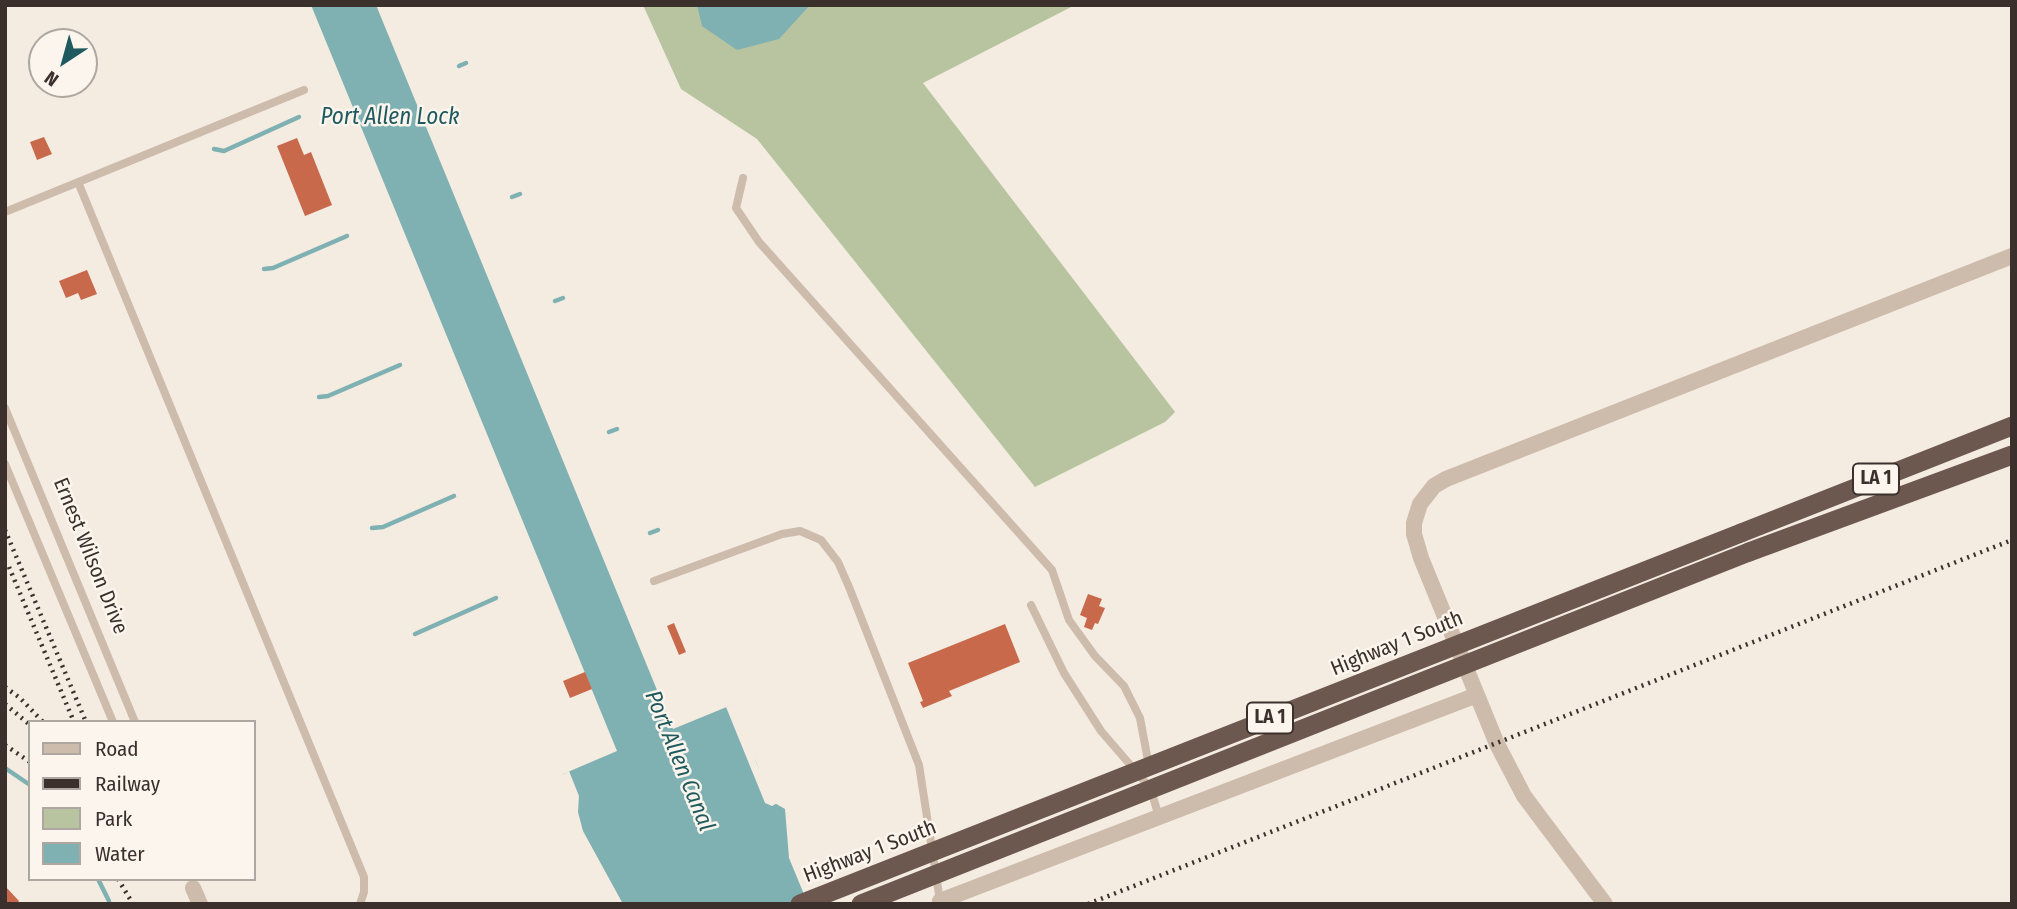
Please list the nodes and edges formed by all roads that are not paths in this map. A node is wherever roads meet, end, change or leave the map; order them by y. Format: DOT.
graph roads {
  1 [pos="304,90"];
  2 [pos="743,178"];
  3 [pos="78,182"];
  4 [pos="5,212"];
  5 [pos="2012,256"];
  6 [pos="5,408"];
  7 [pos="2012,426"];
  8 [pos="2012,455"];
  9 [pos="5,464"];
  10 [pos="654,581"];
  11 [pos="1031,605"];
  12 [pos="1477,695"];
  13 [pos="112,720"];
  14 [pos="134,720"];
  15 [pos="1150,789"];
  16 [pos="1159,817"];
  17 [pos="940,901"];
  18 [pos="360,904"];
  19 [pos="800,904"];
  20 [pos="861,904"];
  21 [pos="1605,904"];
  1 -- 3 [label="lane"];
  2 -- 15 [label="lane"];
  3 -- 4 [label="lane"];
  3 -- 18 [label="lane"];
  5 -- 12 [label="street"];
  6 -- 14 [label="lane, Ernest Wilson Drive"];
  7 -- 19 [label="highway, Highway 1 South / LA 1, bridge"];
  8 -- 20 [label="highway, bridge"];
  9 -- 13 [label="lane, Ernest Wilson Drive"];
  10 -- 17 [label="lane"];
  11 -- 15 [label="lane"];
  12 -- 16 [label="street"];
  12 -- 21 [label="street"];
  15 -- 16 [label="lane"];
  16 -- 17 [label="street"];
}
